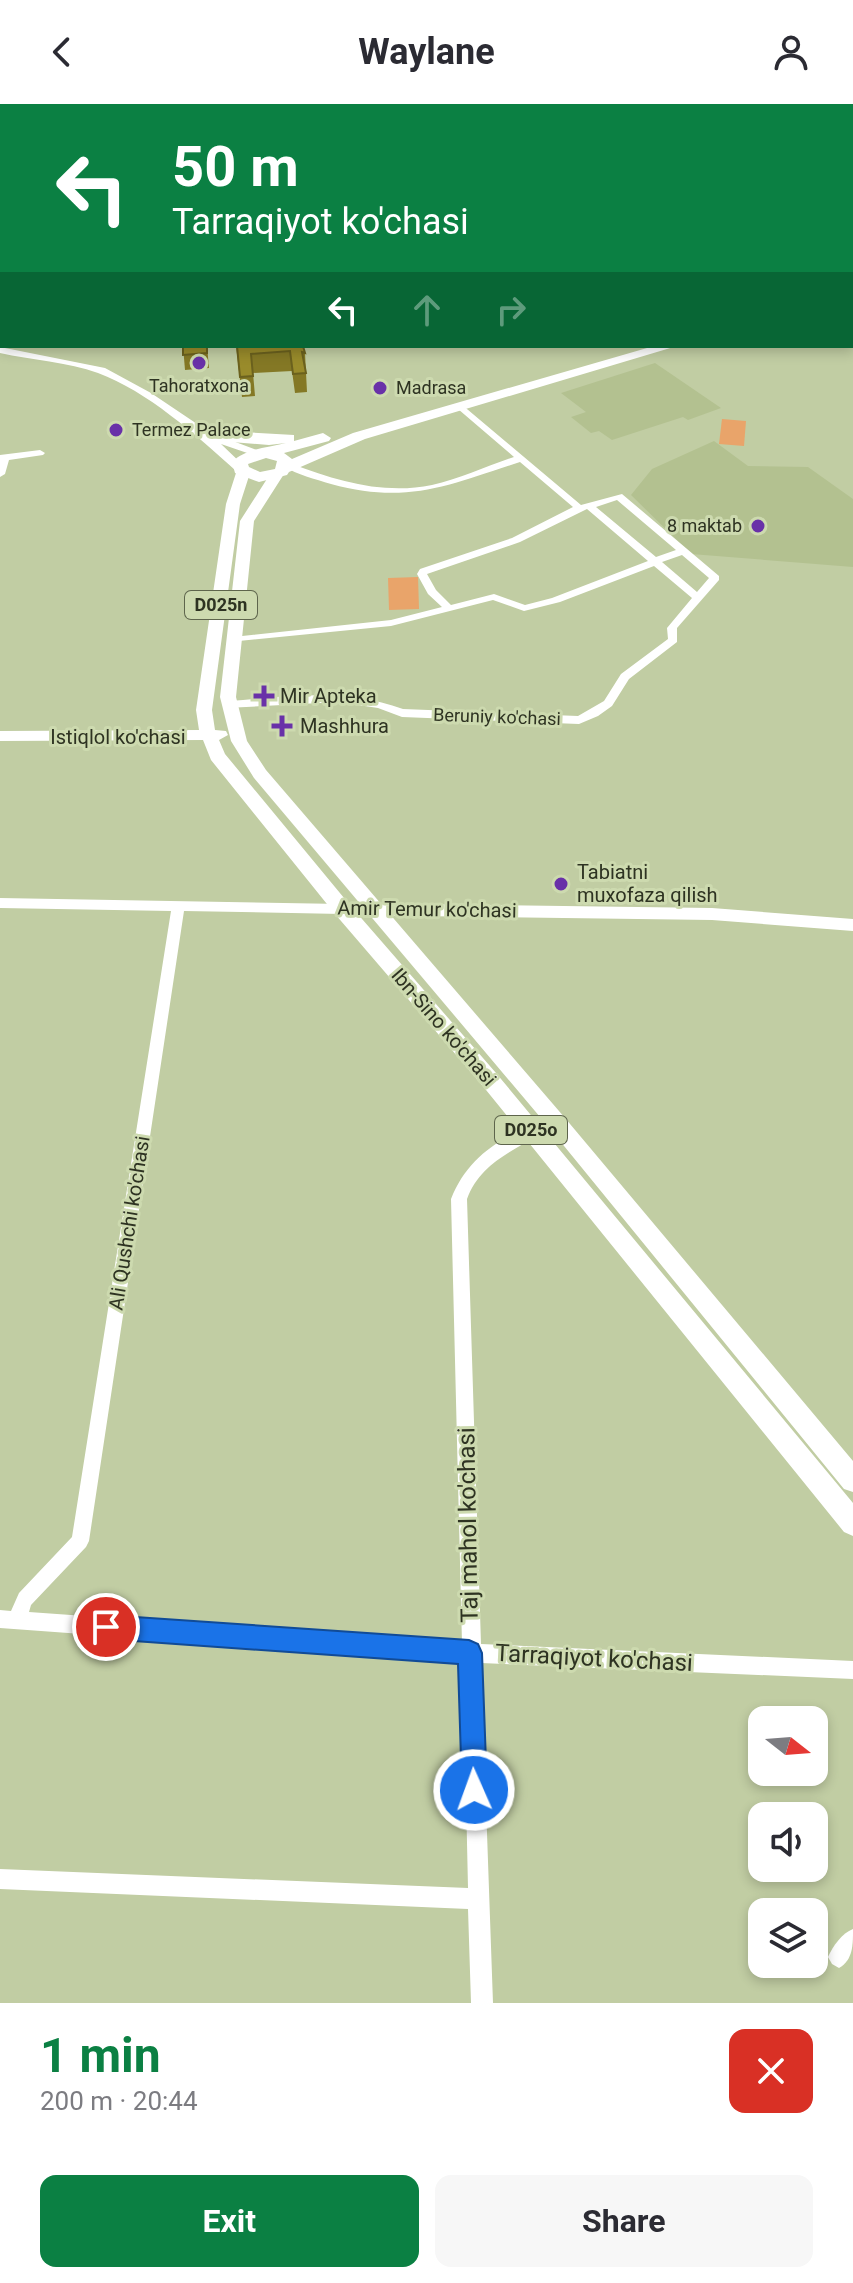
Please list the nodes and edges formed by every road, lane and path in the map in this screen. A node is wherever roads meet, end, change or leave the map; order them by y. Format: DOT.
graph roads {
  1 [pos="13,348"];
  2 [pos="642,348"];
  3 [pos="663,348"];
  4 [pos="461,407"];
  5 [pos="358,428"];
  6 [pos="206,435"];
  7 [pos="40,453"];
  8 [pos="263,453"];
  9 [pos="3,458"];
  10 [pos="519,459"];
  11 [pos="241,470"];
  12 [pos="284,470"];
  13 [pos="0,474"];
  14 [pos="584,507"];
  15 [pos="682,551"];
  16 [pos="655,562"];
  17 [pos="698,598"];
  18 [pos="449,608"];
  19 [pos="233,640"];
  20 [pos="233,719"];
  21 [pos="0,730"];
  22 [pos="208,732"];
  23 [pos="0,736"];
  24 [pos="0,903"];
  25 [pos="178,906"];
  26 [pos="342,909"];
  27 [pos="376,909"];
  28 [pos="853,925"];
  29 [pos="532,1132"];
  30 [pos="853,1480"];
  31 [pos="853,1523"];
  32 [pos="8,1620"];
  33 [pos="469,1653"];
  34 [pos="853,1670"];
  35 [pos="0,1879"];
  36 [pos="478,1899"];
  37 [pos="853,1939"];
  38 [pos="839,1957"];
  39 [pos="482,2003"];
  1 -- 6 [label="main road"];
  2 -- 5 [label="highway"];
  3 -- 4 [label="highway"];
  4 -- 10 [label="street"];
  4 -- 12 [label="highway"];
  5 -- 6 [label="highway"];
  5 -- 8 [label="highway"];
  6 -- 8 [label="main road"];
  6 -- 11 [label="main road"];
  7 -- 9 [label="street"];
  8 -- 11 [label="highway"];
  8 -- 12 [label="highway"];
  9 -- 13 [label="street"];
  10 -- 12 [label="street"];
  10 -- 14 [label="street"];
  11 -- 12 [label="highway"];
  11 -- 22 [label="main road, D025n"];
  12 -- 19 [label="main road, D025n"];
  14 -- 15 [label="street, Beruniy ko'chasi"];
  14 -- 16 [label="street"];
  14 -- 18 [label="street"];
  15 -- 16 [label="street"];
  15 -- 17 [label="street, Beruniy ko'chasi"];
  16 -- 17 [label="street"];
  16 -- 18 [label="street"];
  17 -- 20 [label="street, Beruniy ko'chasi"];
  18 -- 19 [label="street"];
  19 -- 20 [label="main road, D025n"];
  20 -- 22 [label="main road, Istiqlol ko'chasi"];
  20 -- 27 [label="main road, Ibn-Sino ko'chasi / D025o"];
  21 -- 22 [label="main road, Istiqlol ko'chasi"];
  22 -- 23 [label="main road, Istiqlol ko'chasi"];
  22 -- 26 [label="main road, Ibn-Sino ko'chasi / D025o"];
  24 -- 25 [label="street, Amir Temur ko'chasi"];
  25 -- 26 [label="street, Amir Temur ko'chasi"];
  25 -- 32 [label="street, Ali Qushchi ko'chasi"];
  26 -- 27 [label="main road, Amir Temur ko'chasi"];
  26 -- 29 [label="main road, Ibn-Sino ko'chasi / D025o"];
  27 -- 28 [label="main road, Amir Temur ko'chasi"];
  27 -- 30 [label="main road, Ibn-Sino ko'chasi / D025o"];
  29 -- 31 [label="main road, Ibn-Sino ko'chasi / D025o"];
  29 -- 33 [label="street, Taj mahol ko'chasi"];
  32 -- 33 [label="street, Tarraqiyot ko'chasi"];
  33 -- 34 [label="street, Tarraqiyot ko'chasi"];
  33 -- 36 [label="street, Taj mahol ko'chasi"];
  35 -- 36 [label="street"];
  36 -- 39 [label="street, Taj mahol ko'chasi"];
  37 -- 38 [label="street"];
}
